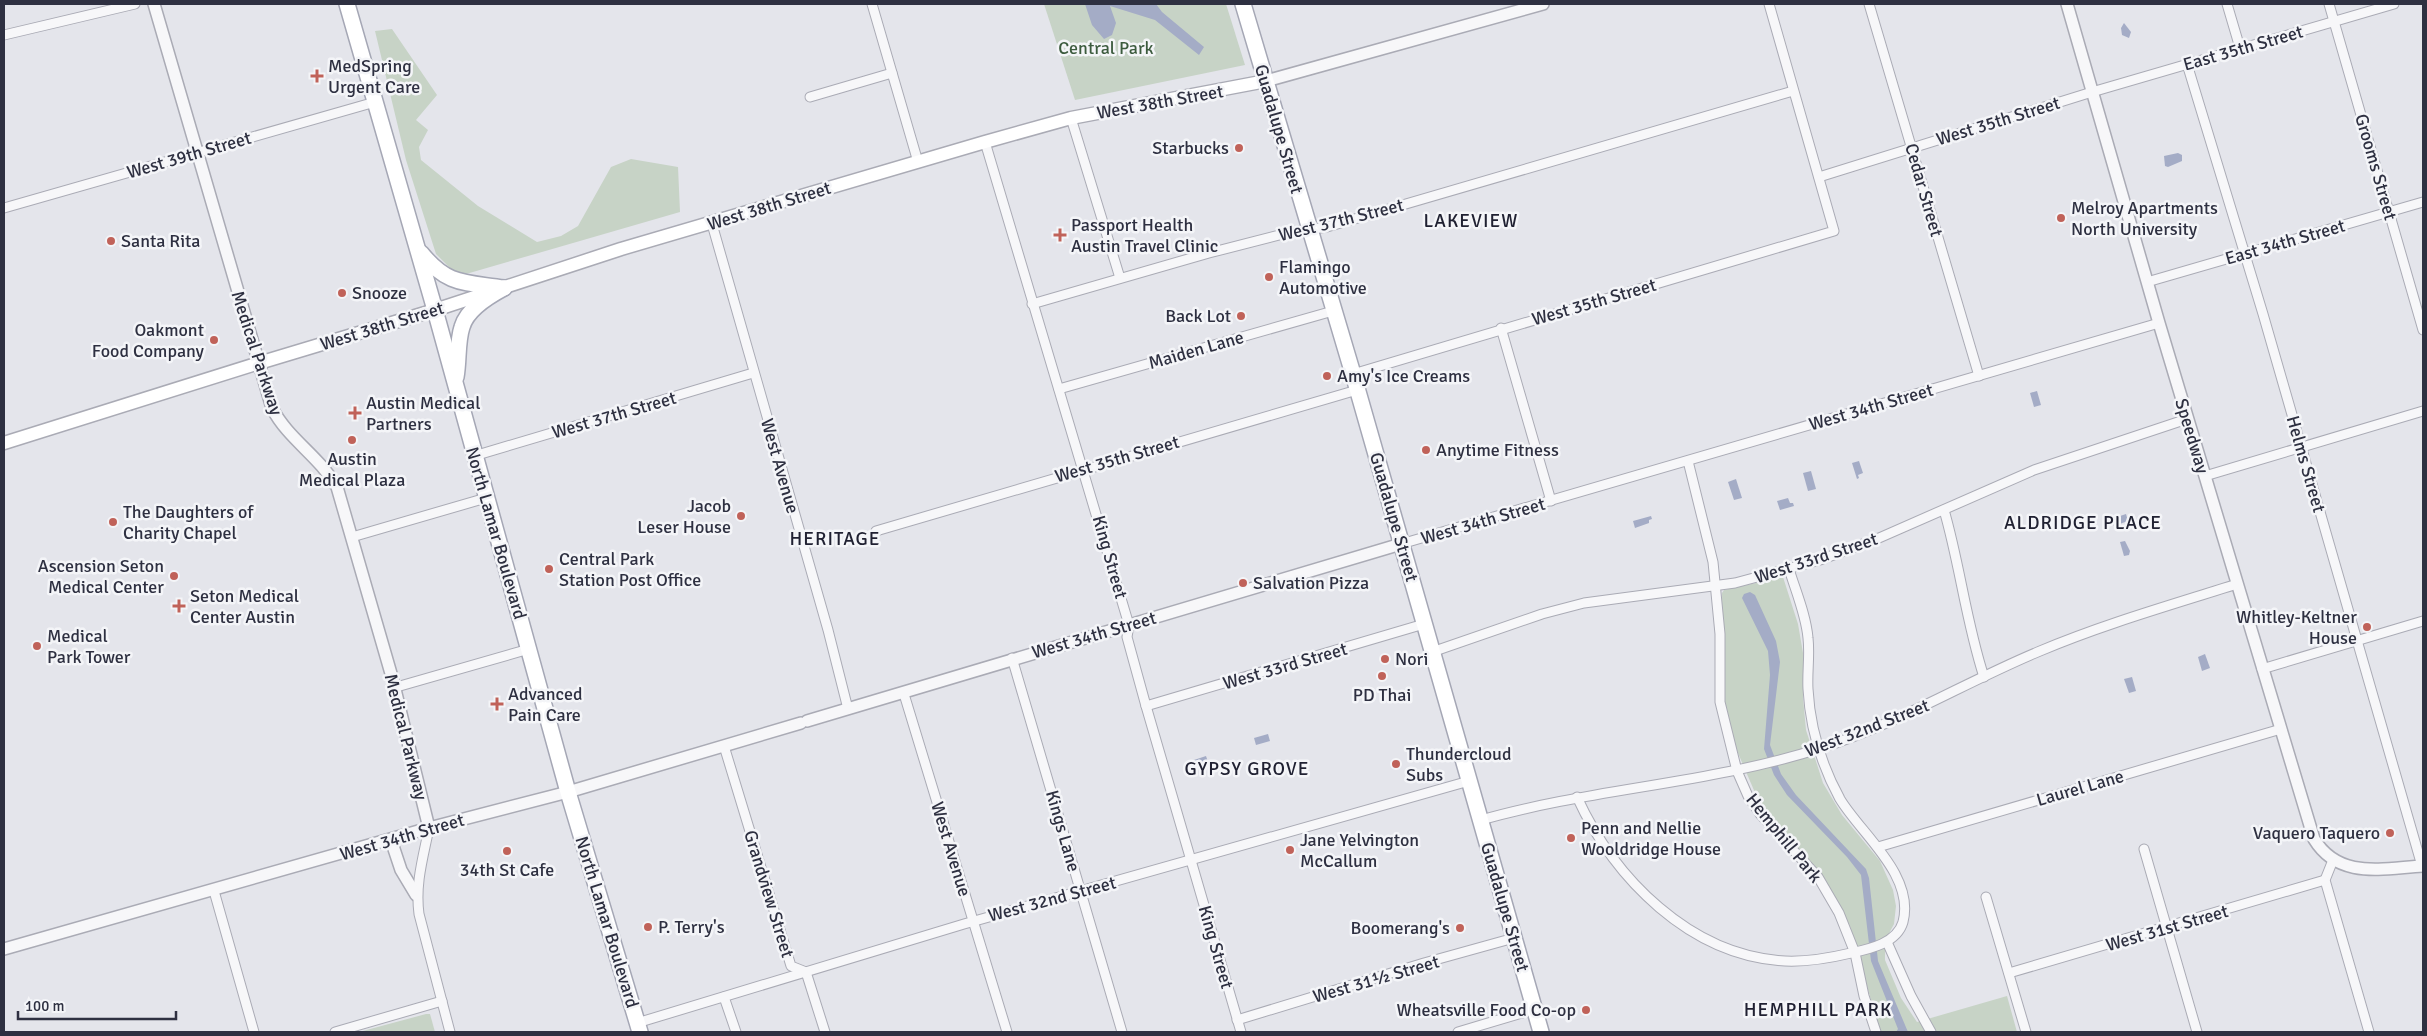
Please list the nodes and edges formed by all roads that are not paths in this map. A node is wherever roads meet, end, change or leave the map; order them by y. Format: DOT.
graph roads {
  1 [pos="135,4"];
  2 [pos="154,4"];
  3 [pos="347,4"];
  4 [pos="872,4"];
  5 [pos="1243,4"];
  6 [pos="1543,4"];
  7 [pos="1769,4"];
  8 [pos="1869,4"];
  9 [pos="2066,4"];
  10 [pos="2227,4"];
  11 [pos="2329,4"];
  12 [pos="2394,4"];
  13 [pos="2334,21"];
  14 [pos="4,36"];
  15 [pos="2240,48"];
  16 [pos="2187,64"];
  17 [pos="892,73"];
  18 [pos="1266,81"];
  19 [pos="1793,91"];
  20 [pos="2092,92"];
  21 [pos="810,97"];
  22 [pos="375,102"];
  23 [pos="1072,118"];
  24 [pos="985,142"];
  25 [pos="1913,148"];
  26 [pos="197,153"];
  27 [pos="918,162"];
  28 [pos="1818,177"];
  29 [pos="2423,202"];
  30 [pos="4,208"];
  31 [pos="2389,212"];
  32 [pos="712,224"];
  33 [pos="1308,229"];
  34 [pos="417,248"];
  35 [pos="2244,254"];
  36 [pos="1120,278"];
  37 [pos="2147,282"];
  38 [pos="504,288"];
  39 [pos="1032,304"];
  40 [pos="435,310"];
  41 [pos="1333,311"];
  42 [pos="2159,324"];
  43 [pos="1502,328"];
  44 [pos="2423,330"];
  45 [pos="259,363"];
  46 [pos="753,373"];
  47 [pos="1353,374"];
  48 [pos="1978,376"];
  49 [pos="455,383"];
  50 [pos="1059,389"];
  51 [pos="1357,390"];
  52 [pos="2423,411"];
  53 [pos="2187,419"];
  54 [pos="4,443"];
  55 [pos="2301,447"];
  56 [pos="474,456"];
  57 [pos="1688,461"];
  58 [pos="1084,468"];
  59 [pos="2205,476"];
  60 [pos="486,498"];
  61 [pos="1551,501"];
  62 [pos="1944,510"];
  63 [pos="876,531"];
  64 [pos="352,537"];
  65 [pos="1401,544"];
  66 [pos="1789,569"];
  67 [pos="2237,584"];
  68 [pos="1716,586"];
  69 [pos="2423,622"];
  70 [pos="1129,624"];
  71 [pos="1424,624"];
  72 [pos="2357,641"];
  73 [pos="529,649"];
  74 [pos="1432,652"];
  75 [pos="1012,658"];
  76 [pos="2262,669"];
  77 [pos="1984,677"];
  78 [pos="394,688"];
  79 [pos="904,694"];
  80 [pos="1146,706"];
  81 [pos="848,709"];
  82 [pos="2282,728"];
  83 [pos="724,746"];
  84 [pos="1819,749"];
  85 [pos="1737,771"];
  86 [pos="1469,781"];
  87 [pos="568,792"];
  88 [pos="1578,797"];
  89 [pos="1481,820"];
  90 [pos="429,828"];
  91 [pos="391,840"];
  92 [pos="1878,847"];
  93 [pos="2144,850"];
  94 [pos="2333,860"];
  95 [pos="1190,862"];
  96 [pos="2422,866"];
  97 [pos="2325,880"];
  98 [pos="214,891"];
  99 [pos="1080,892"];
  100 [pos="416,895"];
  101 [pos="1986,897"];
  102 [pos="973,921"];
  103 [pos="2166,927"];
  104 [pos="1514,938"];
  105 [pos="1887,942"];
  106 [pos="4,950"];
  107 [pos="1855,952"];
  108 [pos="806,972"];
  109 [pos="2009,973"];
  110 [pos="724,997"];
  111 [pos="442,1001"];
  112 [pos="1535,1009"];
  113 [pos="1238,1020"];
  114 [pos="639,1028"];
  115 [pos="254,1032"];
  116 [pos="335,1032"];
  117 [pos="450,1032"];
  118 [pos="736,1032"];
  119 [pos="825,1032"];
  120 [pos="1007,1032"];
  121 [pos="1122,1032"];
  122 [pos="1241,1032"];
  123 [pos="1458,1032"];
  124 [pos="1541,1032"];
  125 [pos="1876,1032"];
  126 [pos="1931,1032"];
  127 [pos="2026,1032"];
  128 [pos="2197,1032"];
  129 [pos="2369,1032"];
  1 -- 14 [label="street"];
  2 -- 26 [label="street, Medical Parkway"];
  3 -- 22 [label="main road, North Lamar Boulevard"];
  4 -- 17 [label="street"];
  5 -- 18 [label="main road, Guadalupe Street"];
  6 -- 18 [label="street, West 38th Street"];
  7 -- 19 [label="street"];
  8 -- 25 [label="street, Cedar Street"];
  9 -- 20 [label="street, Speedway"];
  10 -- 15 [label="street"];
  11 -- 13 [label="street, Grooms Street"];
  12 -- 13 [label="street, East 35th Street"];
  13 -- 15 [label="street, East 35th Street"];
  13 -- 31 [label="street, Grooms Street"];
  15 -- 16 [label="street, East 35th Street"];
  16 -- 20 [label="street, East 35th Street"];
  16 -- 35 [label="street, Helms Street"];
  17 -- 21 [label="street"];
  17 -- 27 [label="street"];
  18 -- 23 [label="main road, West 38th Street"];
  18 -- 33 [label="main road, Guadalupe Street"];
  19 -- 28 [label="street"];
  19 -- 33 [label="street, West 37th Street"];
  20 -- 25 [label="street, West 35th Street"];
  20 -- 37 [label="street, Speedway"];
  22 -- 26 [label="street, West 39th Street"];
  22 -- 34 [label="main road, North Lamar Boulevard"];
  23 -- 24 [label="main road, West 38th Street"];
  23 -- 36 [label="street"];
  24 -- 27 [label="main road, West 38th Street"];
  24 -- 39 [label="street, King Street"];
  25 -- 28 [label="street, West 35th Street"];
  25 -- 48 [label="street, Cedar Street"];
  26 -- 30 [label="street, West 39th Street"];
  26 -- 45 [label="street, Medical Parkway"];
  27 -- 32 [label="main road, West 38th Street"];
  28 -- 43 [label="street, West 35th Street"];
  29 -- 31 [label="street, East 34th Street"];
  31 -- 35 [label="street, East 34th Street"];
  31 -- 44 [label="street, Grooms Street"];
  32 -- 38 [label="main road, West 38th Street"];
  32 -- 46 [label="street, West Avenue"];
  33 -- 36 [label="street, West 37th Street"];
  33 -- 41 [label="main road, Guadalupe Street"];
  34 -- 38 [label="main road"];
  34 -- 40 [label="main road, North Lamar Boulevard"];
  35 -- 37 [label="street, East 34th Street"];
  35 -- 55 [label="street, Helms Street"];
  36 -- 39 [label="street, West 37th Street"];
  37 -- 42 [label="street, Speedway"];
  38 -- 40 [label="main road, West 38th Street"];
  38 -- 49 [label="main road"];
  39 -- 50 [label="street, King Street"];
  40 -- 45 [label="main road, West 38th Street"];
  40 -- 49 [label="main road, North Lamar Boulevard"];
  41 -- 47 [label="main road, Guadalupe Street"];
  41 -- 50 [label="street, Maiden Lane"];
  42 -- 48 [label="street, West 34th Street"];
  42 -- 53 [label="street, Speedway"];
  43 -- 47 [label="street, West 35th Street"];
  43 -- 61 [label="street"];
  45 -- 54 [label="main road, West 38th Street"];
  45 -- 64 [label="street, Medical Parkway"];
  46 -- 56 [label="street, West 37th Street"];
  46 -- 81 [label="street, West Avenue"];
  47 -- 51 [label="main road, Guadalupe Street"];
  48 -- 57 [label="street, West 34th Street"];
  49 -- 56 [label="main road, North Lamar Boulevard"];
  50 -- 58 [label="street, King Street"];
  51 -- 58 [label="street, West 35th Street"];
  51 -- 65 [label="main road, Guadalupe Street"];
  52 -- 55 [label="street"];
  53 -- 59 [label="street, Speedway"];
  53 -- 62 [label="street, West 33rd Street"];
  55 -- 59 [label="street"];
  55 -- 72 [label="street, Helms Street"];
  56 -- 60 [label="main road, North Lamar Boulevard"];
  57 -- 61 [label="street, West 34th Street"];
  57 -- 68 [label="street, Hemphill Park"];
  58 -- 63 [label="street, West 35th Street"];
  58 -- 70 [label="street, King Street"];
  59 -- 67 [label="street, Speedway"];
  60 -- 64 [label="street"];
  60 -- 73 [label="main road, North Lamar Boulevard"];
  61 -- 65 [label="street, West 34th Street"];
  62 -- 66 [label="street, West 33rd Street"];
  62 -- 77 [label="street"];
  64 -- 78 [label="street, Medical Parkway"];
  65 -- 70 [label="street, West 34th Street"];
  65 -- 71 [label="main road, Guadalupe Street"];
  66 -- 68 [label="street, West 33rd Street"];
  66 -- 84 [label="street"];
  67 -- 76 [label="street, Speedway"];
  67 -- 77 [label="street, West 32nd Street"];
  68 -- 74 [label="street, West 33rd Street"];
  68 -- 85 [label="street, Hemphill Park"];
  69 -- 72 [label="street"];
  70 -- 75 [label="street, West 34th Street"];
  70 -- 80 [label="street, King Street"];
  71 -- 74 [label="main road, Guadalupe Street"];
  71 -- 80 [label="street, West 33rd Street"];
  72 -- 76 [label="street"];
  72 -- 96 [label="street, Helms Street"];
  73 -- 78 [label="street"];
  73 -- 87 [label="main road, North Lamar Boulevard"];
  74 -- 86 [label="main road, Guadalupe Street"];
  75 -- 79 [label="street, West 34th Street"];
  75 -- 99 [label="street, Kings Lane"];
  76 -- 82 [label="street, Speedway"];
  77 -- 84 [label="street, West 32nd Street"];
  78 -- 90 [label="street, Medical Parkway"];
  79 -- 81 [label="street, West 34th Street"];
  79 -- 102 [label="street, West Avenue"];
  80 -- 95 [label="street, King Street"];
  81 -- 83 [label="street, West 34th Street"];
  82 -- 92 [label="street, Laurel Lane"];
  82 -- 94 [label="street, Speedway"];
  83 -- 87 [label="street, West 34th Street"];
  83 -- 108 [label="street, Grandview Street"];
  84 -- 85 [label="street, West 32nd Street"];
  84 -- 92 [label="street"];
  85 -- 88 [label="street, West 32nd Street"];
  85 -- 107 [label="street, Hemphill Park"];
  86 -- 89 [label="main road, Guadalupe Street"];
  86 -- 95 [label="street, West 32nd Street"];
  87 -- 90 [label="street, West 34th Street"];
  87 -- 114 [label="main road, North Lamar Boulevard"];
  88 -- 89 [label="street, West 32nd Street"];
  88 -- 107 [label="street"];
  89 -- 104 [label="main road, Guadalupe Street"];
  90 -- 91 [label="street, West 34th Street"];
  90 -- 100 [label="street"];
  91 -- 98 [label="street, West 34th Street"];
  91 -- 100 [label="street"];
  92 -- 105 [label="street"];
  93 -- 103 [label="street"];
  94 -- 96 [label="street"];
  94 -- 97 [label="street"];
  95 -- 99 [label="street, West 32nd Street"];
  95 -- 113 [label="street, King Street"];
  97 -- 103 [label="street, West 31st Street"];
  97 -- 129 [label="street"];
  98 -- 106 [label="street, West 34th Street"];
  98 -- 115 [label="street"];
  99 -- 102 [label="street, West 32nd Street"];
  99 -- 121 [label="street, Kings Lane"];
  100 -- 111 [label="street"];
  101 -- 109 [label="street"];
  102 -- 108 [label="street, West 32nd Street"];
  102 -- 120 [label="street, West Avenue"];
  103 -- 109 [label="street, West 31st Street"];
  103 -- 128 [label="street"];
  104 -- 112 [label="main road, Guadalupe Street"];
  104 -- 113 [label="street, West 31½ Street"];
  105 -- 107 [label="street"];
  105 -- 126 [label="street"];
  107 -- 125 [label="street, Hemphill Park"];
  108 -- 110 [label="street, West 32nd Street"];
  108 -- 119 [label="street, Grandview Street"];
  109 -- 127 [label="street"];
  110 -- 114 [label="street, West 32nd Street"];
  110 -- 118 [label="street"];
  111 -- 116 [label="street"];
  111 -- 117 [label="street"];
  112 -- 123 [label="street"];
  112 -- 124 [label="main road, Guadalupe Street"];
  113 -- 122 [label="street, King Street"];
}
